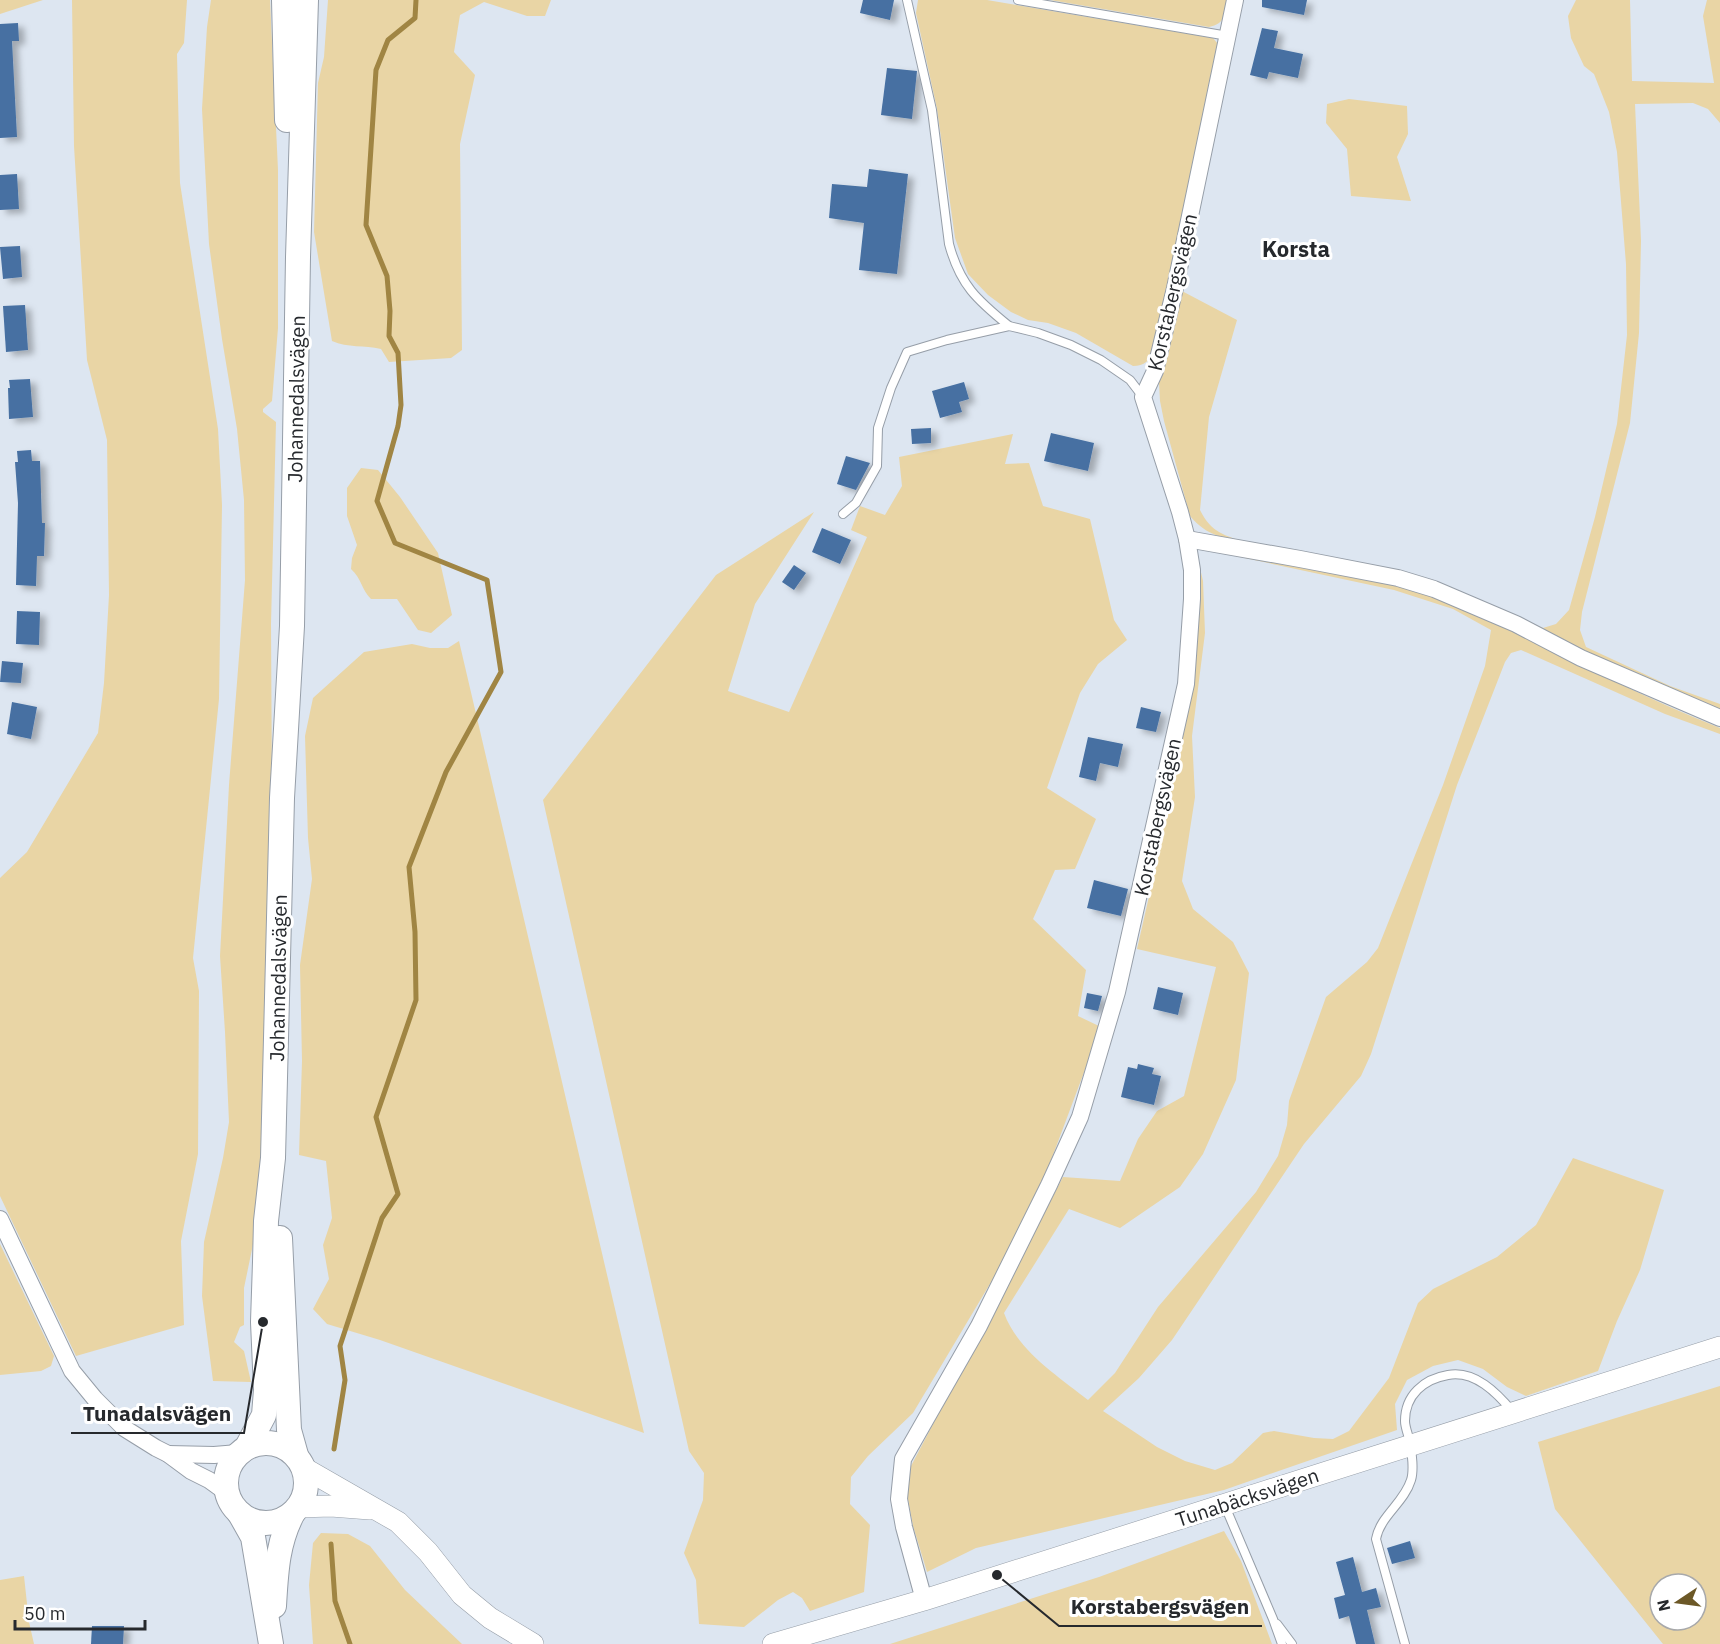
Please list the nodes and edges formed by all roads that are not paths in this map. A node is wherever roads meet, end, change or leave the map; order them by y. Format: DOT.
graph roads {
  1 [pos="284,0"];
  2 [pos="306,0"];
  3 [pos="907,0"];
  4 [pos="1018,0"];
  5 [pos="1235,0"];
  6 [pos="1228,36"];
  7 [pos="1010,326"];
  8 [pos="1143,397"];
  9 [pos="843,514"];
  10 [pos="1187,539"];
  11 [pos="1720,718"];
  12 [pos="282,798"];
  13 [pos="273,1158"];
  14 [pos="0,1219"];
  15 [pos="1720,1347"];
  16 [pos="1513,1412"];
  17 [pos="1411,1445"];
  18 [pos="243,1450"];
  19 [pos="168,1454"];
  20 [pos="300,1461"];
  21 [pos="227,1493"];
  22 [pos="1224,1504"];
  23 [pos="374,1509"];
  24 [pos="296,1510"];
  25 [pos="240,1514"];
  26 [pos="924,1600"];
  27 [pos="1274,1619"];
  28 [pos="272,1644"];
  29 [pos="533,1644"];
  30 [pos="773,1644"];
  31 [pos="1282,1644"];
  32 [pos="1292,1644"];
  33 [pos="1405,1644"];
  1 -- 12 [label="main road, Johannedalsvägen"];
  2 -- 12 [label="main road, Johannedalsvägen"];
  3 -- 7 [label="lane"];
  4 -- 6 [label="lane"];
  5 -- 6 [label="street, Korstabergsvägen"];
  6 -- 8 [label="street, Korstabergsvägen"];
  7 -- 8 [label="lane"];
  7 -- 9 [label="lane"];
  8 -- 10 [label="street, Korstabergsvägen"];
  10 -- 11 [label="street"];
  10 -- 26 [label="street, Korstabergsvägen"];
  12 -- 13 [label="main road, Johannedalsvägen"];
  13 -- 18 [label="main road, Johannedalsvägen"];
  13 -- 20 [label="main road, Johannedalsvägen"];
  14 -- 19 [label="street"];
  15 -- 16 [label="street, Tunabäcksvägen"];
  16 -- 17 [label="street, Tunabäcksvägen"];
  16 -- 17 [label="lane"];
  17 -- 22 [label="street, Tunabäcksvägen"];
  17 -- 33 [label="lane"];
  18 -- 19 [label="street"];
  18 -- 20 [label="main road"];
  18 -- 21 [label="main road"];
  19 -- 21 [label="street"];
  20 -- 23 [label="street"];
  20 -- 24 [label="main road"];
  21 -- 25 [label="main road"];
  22 -- 26 [label="street, Tunabäcksvägen"];
  22 -- 27 [label="lane"];
  23 -- 24 [label="street"];
  23 -- 29 [label="street"];
  24 -- 25 [label="main road"];
  24 -- 28 [label="main road"];
  25 -- 28 [label="main road"];
  26 -- 30 [label="street, Tunabäcksvägen"];
  27 -- 31 [label="lane"];
  27 -- 32 [label="lane"];
}
